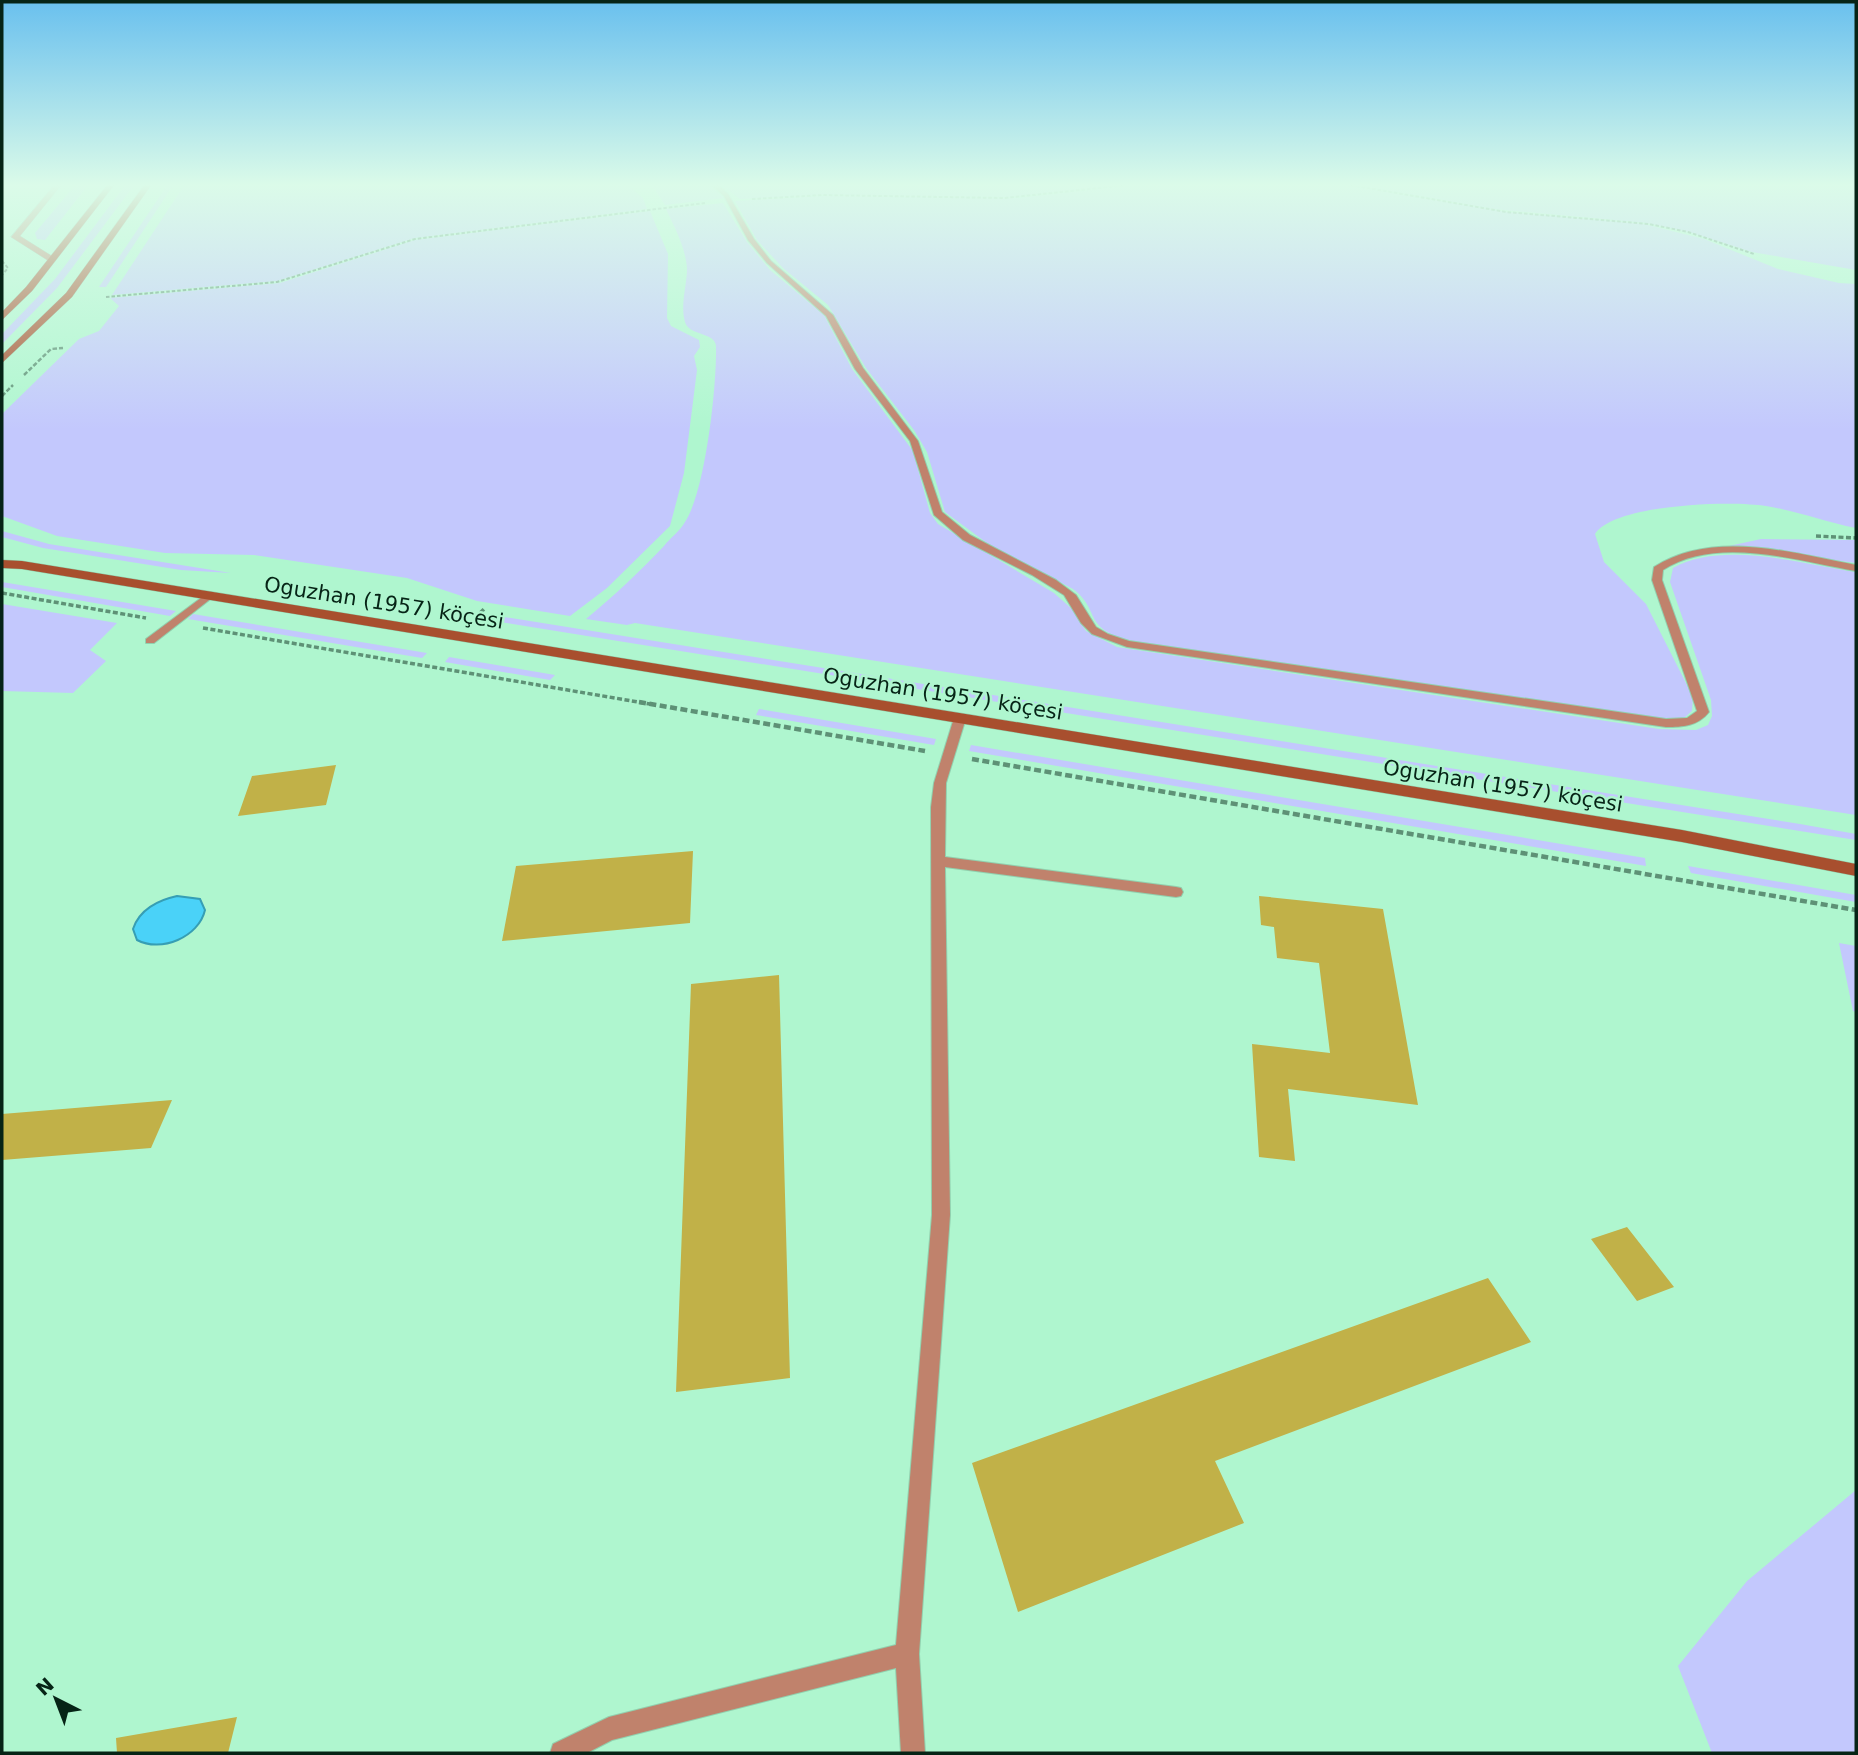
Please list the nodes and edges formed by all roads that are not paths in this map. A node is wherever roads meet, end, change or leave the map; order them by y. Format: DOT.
graph roads {
  1 [pos="47,266"];
  2 [pos="90,266"];
  3 [pos="773,266"];
  4 [pos="2,317"];
  5 [pos="2,360"];
  6 [pos="2,558"];
  7 [pos="2,564"];
  8 [pos="23,565"];
  9 [pos="1856,568"];
  10 [pos="209,595"];
  11 [pos="150,641"];
  12 [pos="960,718"];
  13 [pos="937,861"];
  14 [pos="1856,870"];
  15 [pos="1176,891"];
  16 [pos="907,1654"];
  17 [pos="562,1753"];
  18 [pos="913,1753"];
  1 -- 4 [label="main road"];
  2 -- 5 [label="main road"];
  3 -- 9 [label="lane"];
  6 -- 8 [label="main road, Oguzhan (1957) köçesi"];
  7 -- 8 [label="main road, Oguzhan (1957) köçesi"];
  8 -- 10 [label="main road, Oguzhan (1957) köçesi"];
  10 -- 11 [label="lane"];
  10 -- 12 [label="main road, Oguzhan (1957) köçesi"];
  12 -- 13 [label="lane"];
  12 -- 14 [label="main road, Oguzhan (1957) köçesi"];
  13 -- 15 [label="lane"];
  13 -- 16 [label="lane"];
  16 -- 17 [label="lane"];
  16 -- 18 [label="lane"];
}
